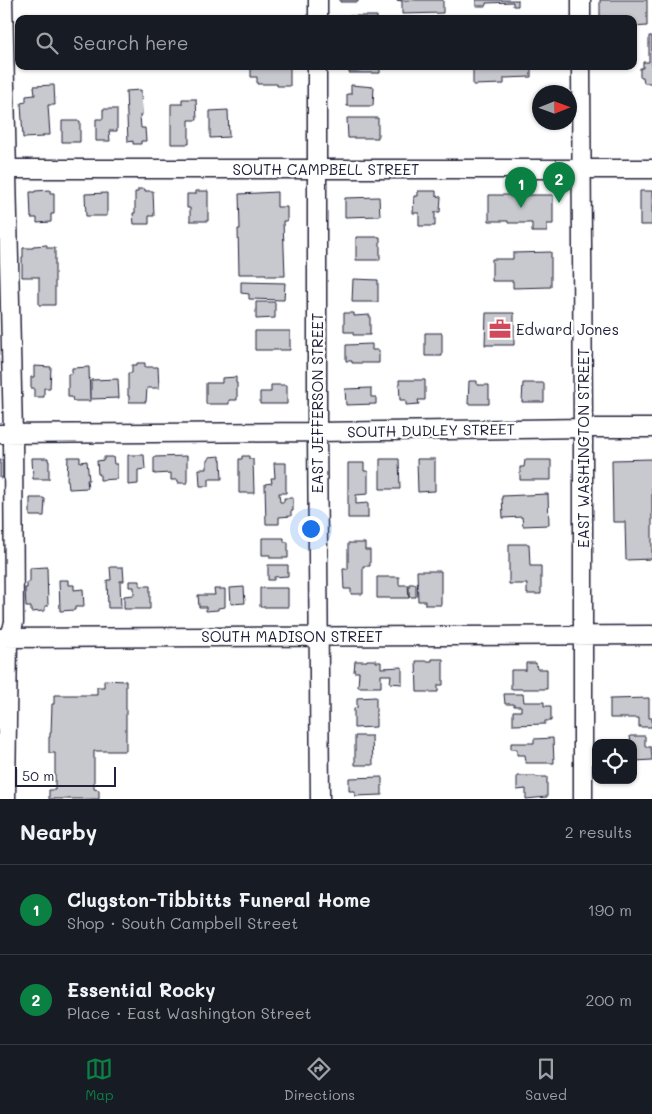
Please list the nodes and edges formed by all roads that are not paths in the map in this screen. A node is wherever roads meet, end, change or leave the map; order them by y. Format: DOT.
graph roads {
  1 [pos="3,0"];
  2 [pos="318,0"];
  3 [pos="580,0"];
  4 [pos="318,15"];
  5 [pos="581,15"];
  6 [pos="318,70"];
  7 [pos="581,70"];
  8 [pos="581,169"];
  9 [pos="652,169"];
  10 [pos="4,170"];
  11 [pos="317,170"];
  12 [pos="583,428"];
  13 [pos="652,428"];
  14 [pos="317,432"];
  15 [pos="6,434"];
  16 [pos="583,635"];
  17 [pos="652,635"];
  18 [pos="319,636"];
  19 [pos="4,638"];
  20 [pos="6,799"];
  21 [pos="320,799"];
  22 [pos="583,799"];
  1 -- 10 [label="street"];
  2 -- 4 [label="street"];
  3 -- 5 [label="street"];
  6 -- 11 [label="street, EAST JEFFERSON STREET"];
  7 -- 8 [label="street, EAST WASHINGTON STREET"];
  8 -- 9 [label="street, SOUTH CAMPBELL STREET"];
  8 -- 11 [label="street, SOUTH CAMPBELL STREET"];
  8 -- 12 [label="street, EAST WASHINGTON STREET"];
  10 -- 11 [label="street, SOUTH CAMPBELL STREET"];
  10 -- 15 [label="street"];
  11 -- 14 [label="street, EAST JEFFERSON STREET"];
  12 -- 13 [label="street, SOUTH DUDLEY STREET"];
  12 -- 14 [label="street, SOUTH DUDLEY STREET"];
  12 -- 16 [label="street, EAST WASHINGTON STREET"];
  14 -- 15 [label="street, SOUTH DUDLEY STREET"];
  14 -- 18 [label="street, EAST JEFFERSON STREET"];
  15 -- 19 [label="street"];
  16 -- 17 [label="street, SOUTH MADISON STREET"];
  16 -- 18 [label="street, SOUTH MADISON STREET"];
  16 -- 22 [label="street, EAST WASHINGTON STREET"];
  18 -- 19 [label="street, SOUTH MADISON STREET"];
  18 -- 21 [label="street, EAST JEFFERSON STREET"];
  19 -- 20 [label="street"];
}
